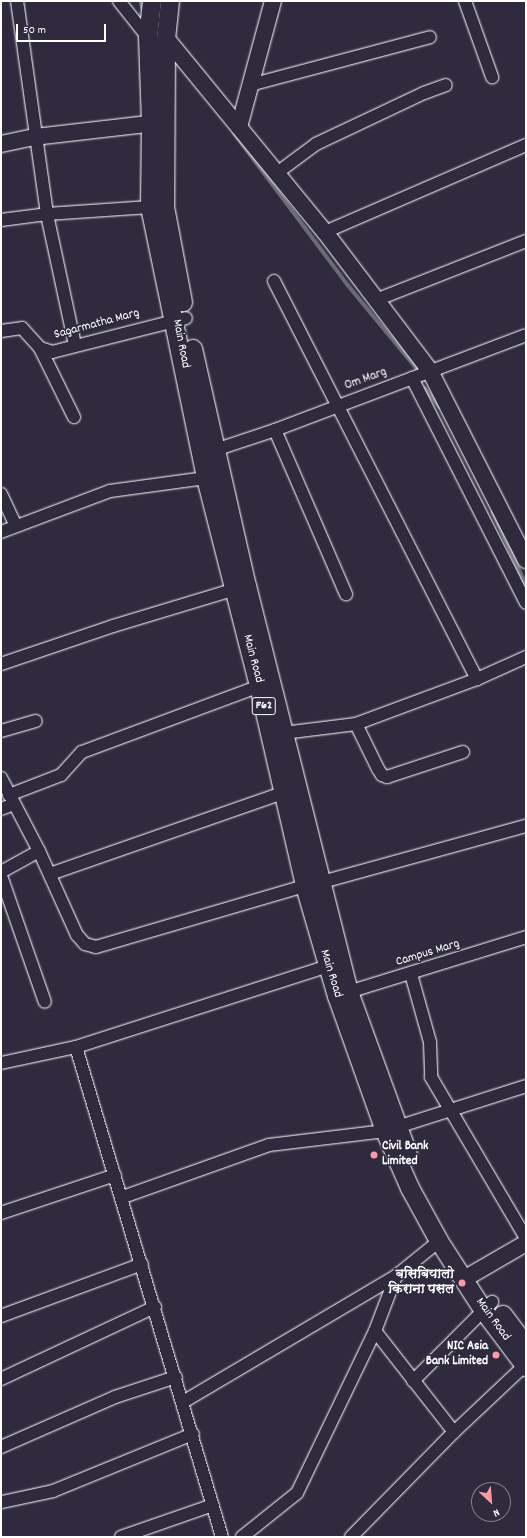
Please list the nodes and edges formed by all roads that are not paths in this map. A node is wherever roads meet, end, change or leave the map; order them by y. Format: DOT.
graph roads {
  1 [pos="17,1"];
  2 [pos="119,1"];
  3 [pos="152,1"];
  4 [pos="170,1"];
  5 [pos="273,1"];
  6 [pos="465,1"];
  7 [pos="148,37"];
  8 [pos="166,38"];
  9 [pos="430,38"];
  10 [pos="167,61"];
  11 [pos="492,77"];
  12 [pos="250,85"];
  13 [pos="446,85"];
  14 [pos="158,123"];
  15 [pos="239,127"];
  16 [pos="35,137"];
  17 [pos="1,144"];
  18 [pos="526,146"];
  19 [pos="277,173"];
  20 [pos="150,207"];
  21 [pos="47,214"];
  22 [pos="1,220"];
  23 [pos="325,232"];
  24 [pos="526,241"];
  25 [pos="274,280"];
  26 [pos="376,300"];
  27 [pos="181,319"];
  28 [pos="1,331"];
  29 [pos="526,335"];
  30 [pos="75,345"];
  31 [pos="40,348"];
  32 [pos="430,371"];
  33 [pos="412,378"];
  34 [pos="339,405"];
  35 [pos="74,417"];
  36 [pos="275,430"];
  37 [pos="215,450"];
  38 [pos="213,477"];
  39 [pos="1,494"];
  40 [pos="16,526"];
  41 [pos="1,532"];
  42 [pos="526,560"];
  43 [pos="240,588"];
  44 [pos="346,594"];
  45 [pos="526,603"];
  46 [pos="526,657"];
  47 [pos="1,664"];
  48 [pos="478,679"];
  49 [pos="260,686"];
  50 [pos="36,721"];
  51 [pos="356,724"];
  52 [pos="1,731"];
  53 [pos="284,733"];
  54 [pos="463,752"];
  55 [pos="1,778"];
  56 [pos="283,793"];
  57 [pos="12,799"];
  58 [pos="1,809"];
  59 [pos="526,826"];
  60 [pos="39,851"];
  61 [pos="1,872"];
  62 [pos="50,874"];
  63 [pos="1,876"];
  64 [pos="322,882"];
  65 [pos="304,886"];
  66 [pos="6,906"];
  67 [pos="526,937"];
  68 [pos="328,966"];
  69 [pos="411,974"];
  70 [pos="343,994"];
  71 [pos="45,1002"];
  72 [pos="76,1048"];
  73 [pos="1,1063"];
  74 [pos="526,1086"];
  75 [pos="451,1110"];
  76 [pos="391,1130"];
  77 [pos="115,1176"];
  78 [pos="123,1197"];
  79 [pos="1,1213"];
  80 [pos="526,1238"];
  81 [pos="439,1241"];
  82 [pos="526,1243"];
  83 [pos="142,1264"];
  84 [pos="396,1276"];
  85 [pos="468,1277"];
  86 [pos="488,1306"];
  87 [pos="155,1308"];
  88 [pos="1,1316"];
  89 [pos="375,1331"];
  90 [pos="526,1345"];
  91 [pos="526,1366"];
  92 [pos="176,1377"];
  93 [pos="1,1379"];
  94 [pos="413,1381"];
  95 [pos="183,1402"];
  96 [pos="454,1432"];
  97 [pos="193,1434"];
  98 [pos="1,1447"];
  99 [pos="2,1502"];
  100 [pos="213,1505"];
  101 [pos="121,1537"];
  102 [pos="222,1537"];
  103 [pos="242,1537"];
  104 [pos="351,1537"];
  1 -- 16 [label="street"];
  2 -- 7 [label="street"];
  3 -- 7 [label="main road, Main Road / F62"];
  4 -- 8 [label="main road, Main Road / F62"];
  5 -- 12 [label="street"];
  6 -- 11 [label="street"];
  7 -- 10 [label="street"];
  7 -- 14 [label="main road, Main Road / F62"];
  8 -- 10 [label="main road, Main Road / F62"];
  8 -- 15 [label="street"];
  9 -- 12 [label="street"];
  10 -- 14 [label="main road, Main Road / F62"];
  12 -- 15 [label="street"];
  13 -- 19 [label="street"];
  14 -- 16 [label="street"];
  14 -- 20 [label="main road, Main Road / F62"];
  14 -- 27 [label="main road, Main Road / F62"];
  15 -- 19 [label="street"];
  16 -- 17 [label="street"];
  16 -- 21 [label="street"];
  18 -- 23 [label="street"];
  19 -- 23 [label="street"];
  20 -- 21 [label="street"];
  20 -- 27 [label="main road, Main Road / F62"];
  21 -- 22 [label="street"];
  21 -- 30 [label="street"];
  23 -- 26 [label="street"];
  24 -- 26 [label="street"];
  25 -- 34 [label="street"];
  26 -- 32 [label="street"];
  27 -- 30 [label="street, Sagarmatha Marg"];
  27 -- 37 [label="main road, Main Road / F62"];
  27 -- 38 [label="main road, Main Road / F62"];
  28 -- 31 [label="street, Sagarmatha Marg"];
  29 -- 32 [label="street, Om Marg"];
  30 -- 31 [label="street, Sagarmatha Marg"];
  31 -- 35 [label="street"];
  32 -- 33 [label="street, Om Marg"];
  32 -- 42 [label="street"];
  33 -- 34 [label="street, Om Marg"];
  33 -- 45 [label="street"];
  34 -- 36 [label="street, Om Marg"];
  34 -- 48 [label="street"];
  36 -- 37 [label="street, Om Marg"];
  36 -- 44 [label="street"];
  37 -- 38 [label="main road, Main Road / F62"];
  38 -- 40 [label="street"];
  38 -- 43 [label="main road, Main Road / F62"];
  39 -- 40 [label="street"];
  40 -- 41 [label="street"];
  43 -- 47 [label="street"];
  43 -- 49 [label="main road, Main Road / F62"];
  43 -- 53 [label="main road, Main Road / F62"];
  46 -- 48 [label="street"];
  48 -- 51 [label="street"];
  49 -- 56 [label="main road, Main Road / F62"];
  49 -- 57 [label="street"];
  50 -- 52 [label="street"];
  51 -- 53 [label="street"];
  51 -- 54 [label="street"];
  53 -- 64 [label="main road, Main Road / F62"];
  55 -- 57 [label="street"];
  56 -- 62 [label="street"];
  56 -- 65 [label="main road, Main Road / F62"];
  57 -- 58 [label="street"];
  57 -- 60 [label="street"];
  59 -- 64 [label="street"];
  60 -- 61 [label="street"];
  60 -- 62 [label="street"];
  62 -- 65 [label="street"];
  63 -- 66 [label="street"];
  64 -- 70 [label="main road, Main Road / F62"];
  65 -- 68 [label="main road, Main Road / F62"];
  66 -- 71 [label="street"];
  67 -- 69 [label="street, Campus Marg"];
  68 -- 70 [label="main road, Main Road / F62"];
  68 -- 72 [label="street"];
  69 -- 70 [label="street, Campus Marg"];
  69 -- 75 [label="street"];
  70 -- 76 [label="main road, Main Road / F62"];
  72 -- 73 [label="street"];
  72 -- 77 [label="street"];
  74 -- 75 [label="street"];
  75 -- 76 [label="street"];
  75 -- 80 [label="street"];
  76 -- 78 [label="street"];
  76 -- 81 [label="main road, Main Road / F62"];
  76 -- 85 [label="main road, Main Road / F62"];
  77 -- 78 [label="street"];
  77 -- 79 [label="street"];
  78 -- 83 [label="street"];
  81 -- 84 [label="street"];
  81 -- 85 [label="main road, Main Road / F62"];
  82 -- 85 [label="street"];
  83 -- 87 [label="street"];
  83 -- 88 [label="street"];
  84 -- 89 [label="street"];
  84 -- 95 [label="street"];
  85 -- 86 [label="main road, Main Road / F62"];
  86 -- 90 [label="main road, Main Road / F62"];
  86 -- 91 [label="main road, Main Road / F62"];
  86 -- 94 [label="street"];
  87 -- 92 [label="street"];
  87 -- 93 [label="street"];
  89 -- 94 [label="street"];
  89 -- 103 [label="street"];
  91 -- 96 [label="street"];
  92 -- 95 [label="street"];
  92 -- 98 [label="street"];
  94 -- 96 [label="street"];
  95 -- 97 [label="street"];
  96 -- 104 [label="street"];
  97 -- 99 [label="street"];
  97 -- 100 [label="street"];
  100 -- 101 [label="street"];
  100 -- 102 [label="street"];
}
